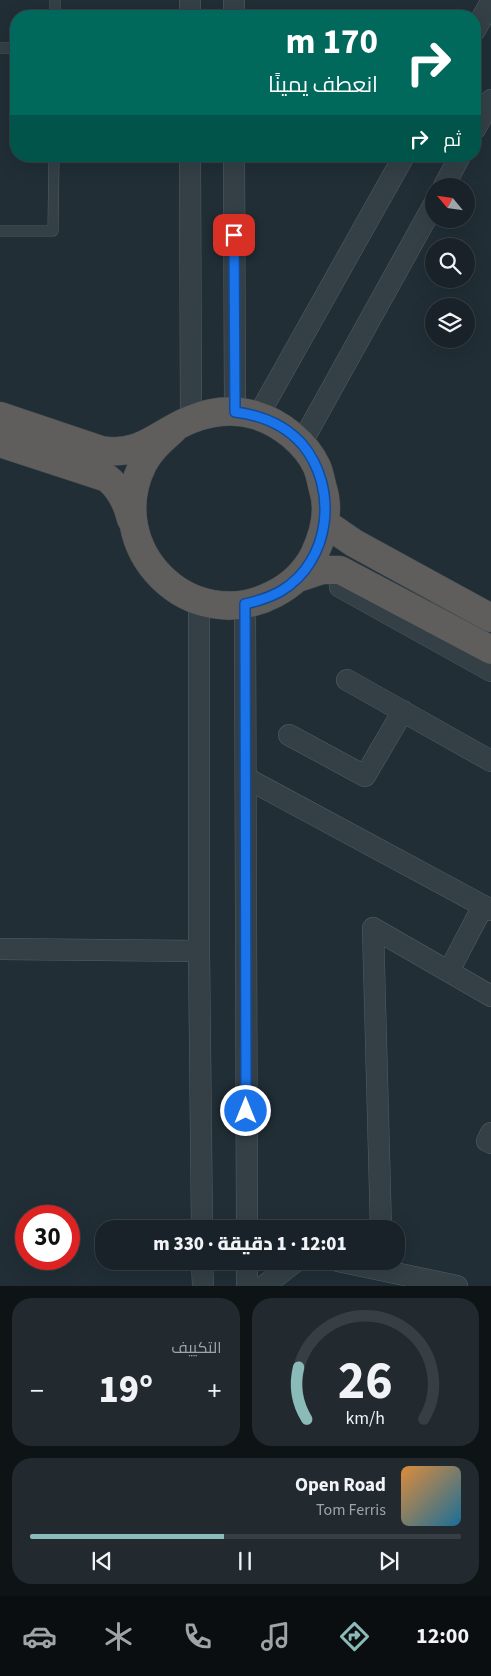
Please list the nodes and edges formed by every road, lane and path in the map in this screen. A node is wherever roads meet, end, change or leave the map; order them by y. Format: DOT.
graph roads {
  1 [pos="491,2"];
  2 [pos="481,20"];
  3 [pos="491,100"];
  4 [pos="481,118"];
  5 [pos="54,162"];
  6 [pos="190,162"];
  7 [pos="234,162"];
  8 [pos="400,162"];
  9 [pos="457,162"];
  10 [pos="448,178"];
  11 [pos="425,220"];
  12 [pos="0,231"];
  13 [pos="247,414"];
  14 [pos="0,416"];
  15 [pos="182,425"];
  16 [pos="0,443"];
  17 [pos="302,444"];
  18 [pos="325,523"];
  19 [pos="134,527"];
  20 [pos="298,578"];
  21 [pos="340,587"];
  22 [pos="199,602"];
  23 [pos="245,604"];
  24 [pos="491,618"];
  25 [pos="491,650"];
  26 [pos="491,671"];
  27 [pos="347,680"];
  28 [pos="402,711"];
  29 [pos="289,735"];
  30 [pos="491,761"];
  31 [pos="246,778"];
  32 [pos="487,908"];
  33 [pos="0,949"];
  34 [pos="199,951"];
  35 [pos="449,971"];
  36 [pos="491,996"];
  37 [pos="491,1133"];
  38 [pos="491,1143"];
  39 [pos="202,1220"];
  40 [pos="247,1220"];
  41 [pos="381,1220"];
  42 [pos="202,1270"];
  43 [pos="247,1270"];
  44 [pos="284,1270"];
  45 [pos="381,1270"];
  46 [pos="203,1286"];
  47 [pos="247,1286"];
  48 [pos="264,1286"];
  49 [pos="457,1286"];
  1 -- 2 [label="street"];
  3 -- 4 [label="street"];
  5 -- 12 [label="lane"];
  6 -- 15 [label="street"];
  7 -- 13 [label="street"];
  8 -- 13 [label="street"];
  9 -- 10 [label="street"];
  11 -- 17 [label="street"];
  13 -- 15 [label="highway"];
  13 -- 17 [label="highway"];
  14 -- 15 [label="highway"];
  15 -- 19 [label="highway"];
  16 -- 19 [label="highway"];
  17 -- 18 [label="highway"];
  18 -- 20 [label="highway"];
  18 -- 24 [label="highway"];
  19 -- 22 [label="highway"];
  20 -- 23 [label="highway"];
  20 -- 25 [label="highway"];
  21 -- 26 [label="street"];
  22 -- 23 [label="highway"];
  22 -- 34 [label="street"];
  23 -- 31 [label="street"];
  27 -- 28 [label="street"];
  28 -- 29 [label="street"];
  28 -- 30 [label="street"];
  31 -- 32 [label="street"];
  31 -- 40 [label="street"];
  32 -- 35 [label="street"];
  33 -- 34 [label="street"];
  34 -- 39 [label="street"];
  35 -- 36 [label="street"];
  35 -- 41 [label="street"];
  37 -- 38 [label="street"];
  42 -- 46 [label="street"];
  43 -- 47 [label="street"];
  44 -- 48 [label="street"];
  45 -- 49 [label="street"];
}
